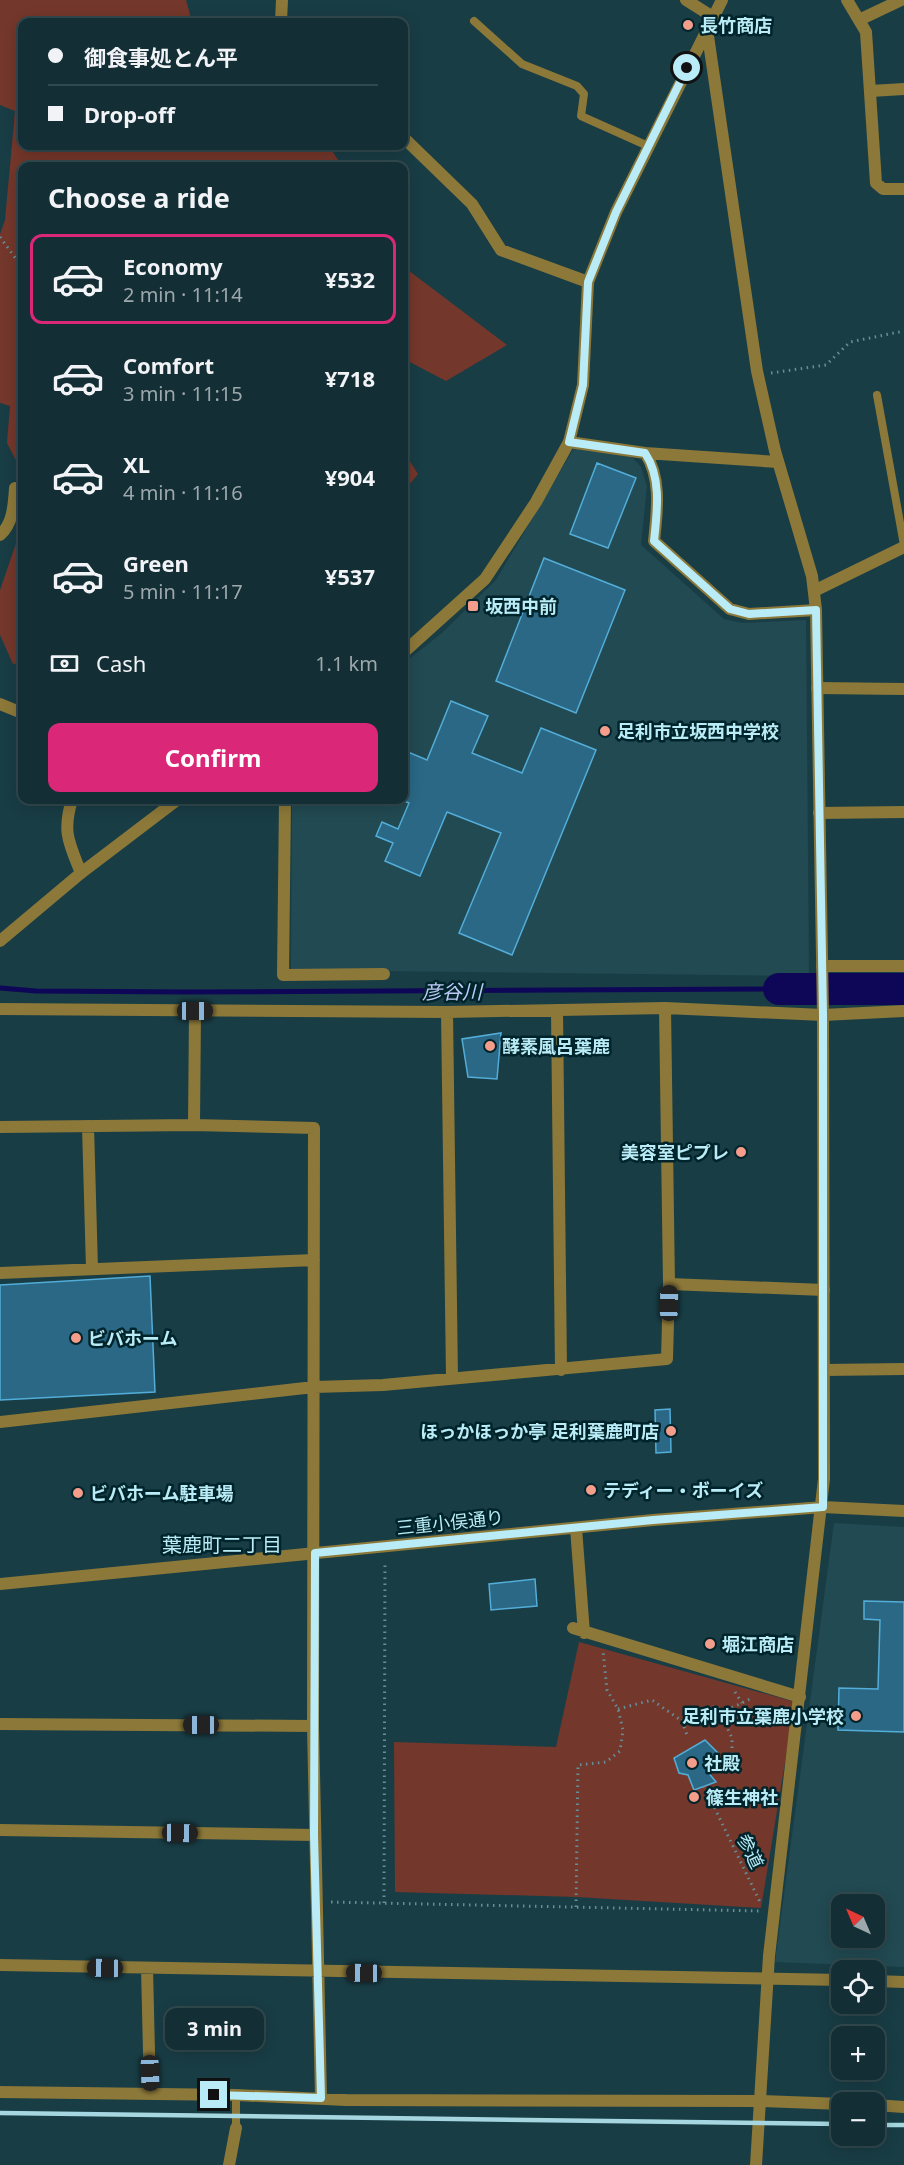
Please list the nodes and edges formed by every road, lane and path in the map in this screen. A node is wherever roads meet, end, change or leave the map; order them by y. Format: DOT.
graph roads {
  1 [pos="282,0"];
  2 [pos="686,0"];
  3 [pos="722,0"];
  4 [pos="847,0"];
  5 [pos="901,0"];
  6 [pos="713,17"];
  7 [pos="281,18"];
  8 [pos="859,20"];
  9 [pos="474,21"];
  10 [pos="707,29"];
  11 [pos="904,89"];
  12 [pos="871,91"];
  13 [pos="408,142"];
  14 [pos="648,146"];
  15 [pos="904,189"];
  16 [pos="0,237"];
  17 [pos="18,262"];
  18 [pos="588,282"];
  19 [pos="904,331"];
  20 [pos="757,371"];
  21 [pos="877,394"];
  22 [pos="569,442"];
  23 [pos="645,453"];
  24 [pos="778,462"];
  25 [pos="15,488"];
  26 [pos="0,535"];
  27 [pos="904,546"];
  28 [pos="814,591"];
  29 [pos="816,610"];
  30 [pos="408,648"];
  31 [pos="817,688"];
  32 [pos="904,689"];
  33 [pos="0,704"];
  34 [pos="18,711"];
  35 [pos="71,804"];
  36 [pos="172,804"];
  37 [pos="285,804"];
  38 [pos="904,812"];
  39 [pos="819,813"];
  40 [pos="81,873"];
  41 [pos="0,941"];
  42 [pos="822,966"];
  43 [pos="904,966"];
  44 [pos="384,974"];
  45 [pos="665,1008"];
  46 [pos="0,1009"];
  47 [pos="557,1010"];
  48 [pos="823,1010"];
  49 [pos="195,1011"];
  50 [pos="904,1011"];
  51 [pos="447,1012"];
  52 [pos="194,1125"];
  53 [pos="88,1126"];
  54 [pos="0,1127"];
  55 [pos="314,1260"];
  56 [pos="93,1269"];
  57 [pos="0,1273"];
  58 [pos="669,1284"];
  59 [pos="824,1290"];
  60 [pos="561,1370"];
  61 [pos="825,1370"];
  62 [pos="904,1370"];
  63 [pos="452,1378"];
  64 [pos="314,1387"];
  65 [pos="0,1422"];
  66 [pos="823,1507"];
  67 [pos="904,1511"];
  68 [pos="576,1528"];
  69 [pos="315,1553"];
  70 [pos="385,1562"];
  71 [pos="0,1584"];
  72 [pos="600,1637"];
  73 [pos="771,1688"];
  74 [pos="800,1697"];
  75 [pos="618,1709"];
  76 [pos="721,1713"];
  77 [pos="682,1721"];
  78 [pos="0,1724"];
  79 [pos="313,1726"];
  80 [pos="688,1738"];
  81 [pos="732,1761"];
  82 [pos="705,1786"];
  83 [pos="0,1830"];
  84 [pos="314,1835"];
  85 [pos="316,1902"];
  86 [pos="384,1904"];
  87 [pos="576,1907"];
  88 [pos="0,1965"];
  89 [pos="147,1968"];
  90 [pos="317,1972"];
  91 [pos="767,1979"];
  92 [pos="831,1980"];
  93 [pos="885,1981"];
  94 [pos="904,1982"];
  95 [pos="0,2092"];
  96 [pos="150,2094"];
  97 [pos="236,2095"];
  98 [pos="321,2098"];
  99 [pos="761,2101"];
  100 [pos="831,2104"];
  101 [pos="885,2105"];
  102 [pos="904,2106"];
  103 [pos="236,2128"];
  104 [pos="229,2165"];
  105 [pos="756,2165"];
  1 -- 7 [label="street"];
  2 -- 6 [label="street"];
  3 -- 6 [label="street"];
  4 -- 8 [label="street"];
  5 -- 8 [label="street"];
  6 -- 10 [label="street"];
  8 -- 12 [label="street"];
  9 -- 14 [label="lane"];
  10 -- 14 [label="street"];
  10 -- 20 [label="street"];
  11 -- 12 [label="street"];
  12 -- 15 [label="street"];
  13 -- 18 [label="street"];
  14 -- 18 [label="street"];
  16 -- 17 [label="path"];
  18 -- 22 [label="street"];
  19 -- 20 [label="path"];
  20 -- 24 [label="street"];
  21 -- 27 [label="lane"];
  22 -- 23 [label="street"];
  22 -- 30 [label="street"];
  23 -- 24 [label="street"];
  23 -- 29 [label="street"];
  24 -- 28 [label="street"];
  25 -- 26 [label="street"];
  27 -- 28 [label="street"];
  28 -- 29 [label="street"];
  29 -- 31 [label="street"];
  31 -- 32 [label="street"];
  31 -- 39 [label="street"];
  33 -- 34 [label="street"];
  35 -- 40 [label="street"];
  36 -- 40 [label="street"];
  37 -- 44 [label="street"];
  38 -- 39 [label="street"];
  39 -- 42 [label="street"];
  40 -- 41 [label="street"];
  42 -- 43 [label="street"];
  42 -- 48 [label="street"];
  45 -- 47 [label="street"];
  45 -- 48 [label="street"];
  45 -- 58 [label="street"];
  46 -- 49 [label="street"];
  47 -- 51 [label="street"];
  47 -- 60 [label="street"];
  48 -- 50 [label="street"];
  48 -- 59 [label="street"];
  49 -- 51 [label="street"];
  49 -- 52 [label="street"];
  51 -- 63 [label="street"];
  52 -- 53 [label="street"];
  52 -- 55 [label="street"];
  53 -- 54 [label="street"];
  53 -- 56 [label="street"];
  55 -- 56 [label="street"];
  55 -- 64 [label="street"];
  56 -- 57 [label="street"];
  58 -- 59 [label="street"];
  58 -- 60 [label="street"];
  59 -- 61 [label="street"];
  60 -- 63 [label="street"];
  61 -- 62 [label="street"];
  61 -- 66 [label="street"];
  63 -- 64 [label="street"];
  64 -- 65 [label="street"];
  64 -- 69 [label="street"];
  66 -- 67 [label="street, 三重小俣通り"];
  66 -- 68 [label="street, 三重小俣通り"];
  66 -- 74 [label="street"];
  68 -- 69 [label="street, 三重小俣通り"];
  68 -- 72 [label="street"];
  69 -- 71 [label="street, 三重小俣通り"];
  69 -- 79 [label="street"];
  70 -- 86 [label="path"];
  72 -- 73 [label="street"];
  72 -- 75 [label="path"];
  73 -- 74 [label="street"];
  73 -- 76 [label="path"];
  74 -- 91 [label="street"];
  75 -- 77 [label="path"];
  75 -- 87 [label="path"];
  76 -- 77 [label="path"];
  76 -- 81 [label="path"];
  77 -- 80 [label="path"];
  78 -- 79 [label="street"];
  79 -- 84 [label="street"];
  82 -- 87 [label="path, 参道"];
  83 -- 84 [label="street"];
  84 -- 85 [label="street"];
  85 -- 86 [label="path"];
  85 -- 90 [label="street"];
  86 -- 87 [label="path"];
  88 -- 89 [label="street"];
  89 -- 90 [label="street"];
  89 -- 96 [label="street"];
  90 -- 91 [label="street"];
  90 -- 98 [label="street"];
  91 -- 92 [label="street"];
  91 -- 99 [label="street"];
  93 -- 94 [label="street"];
  95 -- 96 [label="street"];
  96 -- 97 [label="street"];
  97 -- 98 [label="street"];
  97 -- 103 [label="lane"];
  98 -- 99 [label="street"];
  99 -- 100 [label="street"];
  99 -- 105 [label="street"];
  101 -- 102 [label="street"];
  103 -- 104 [label="street"];
}
